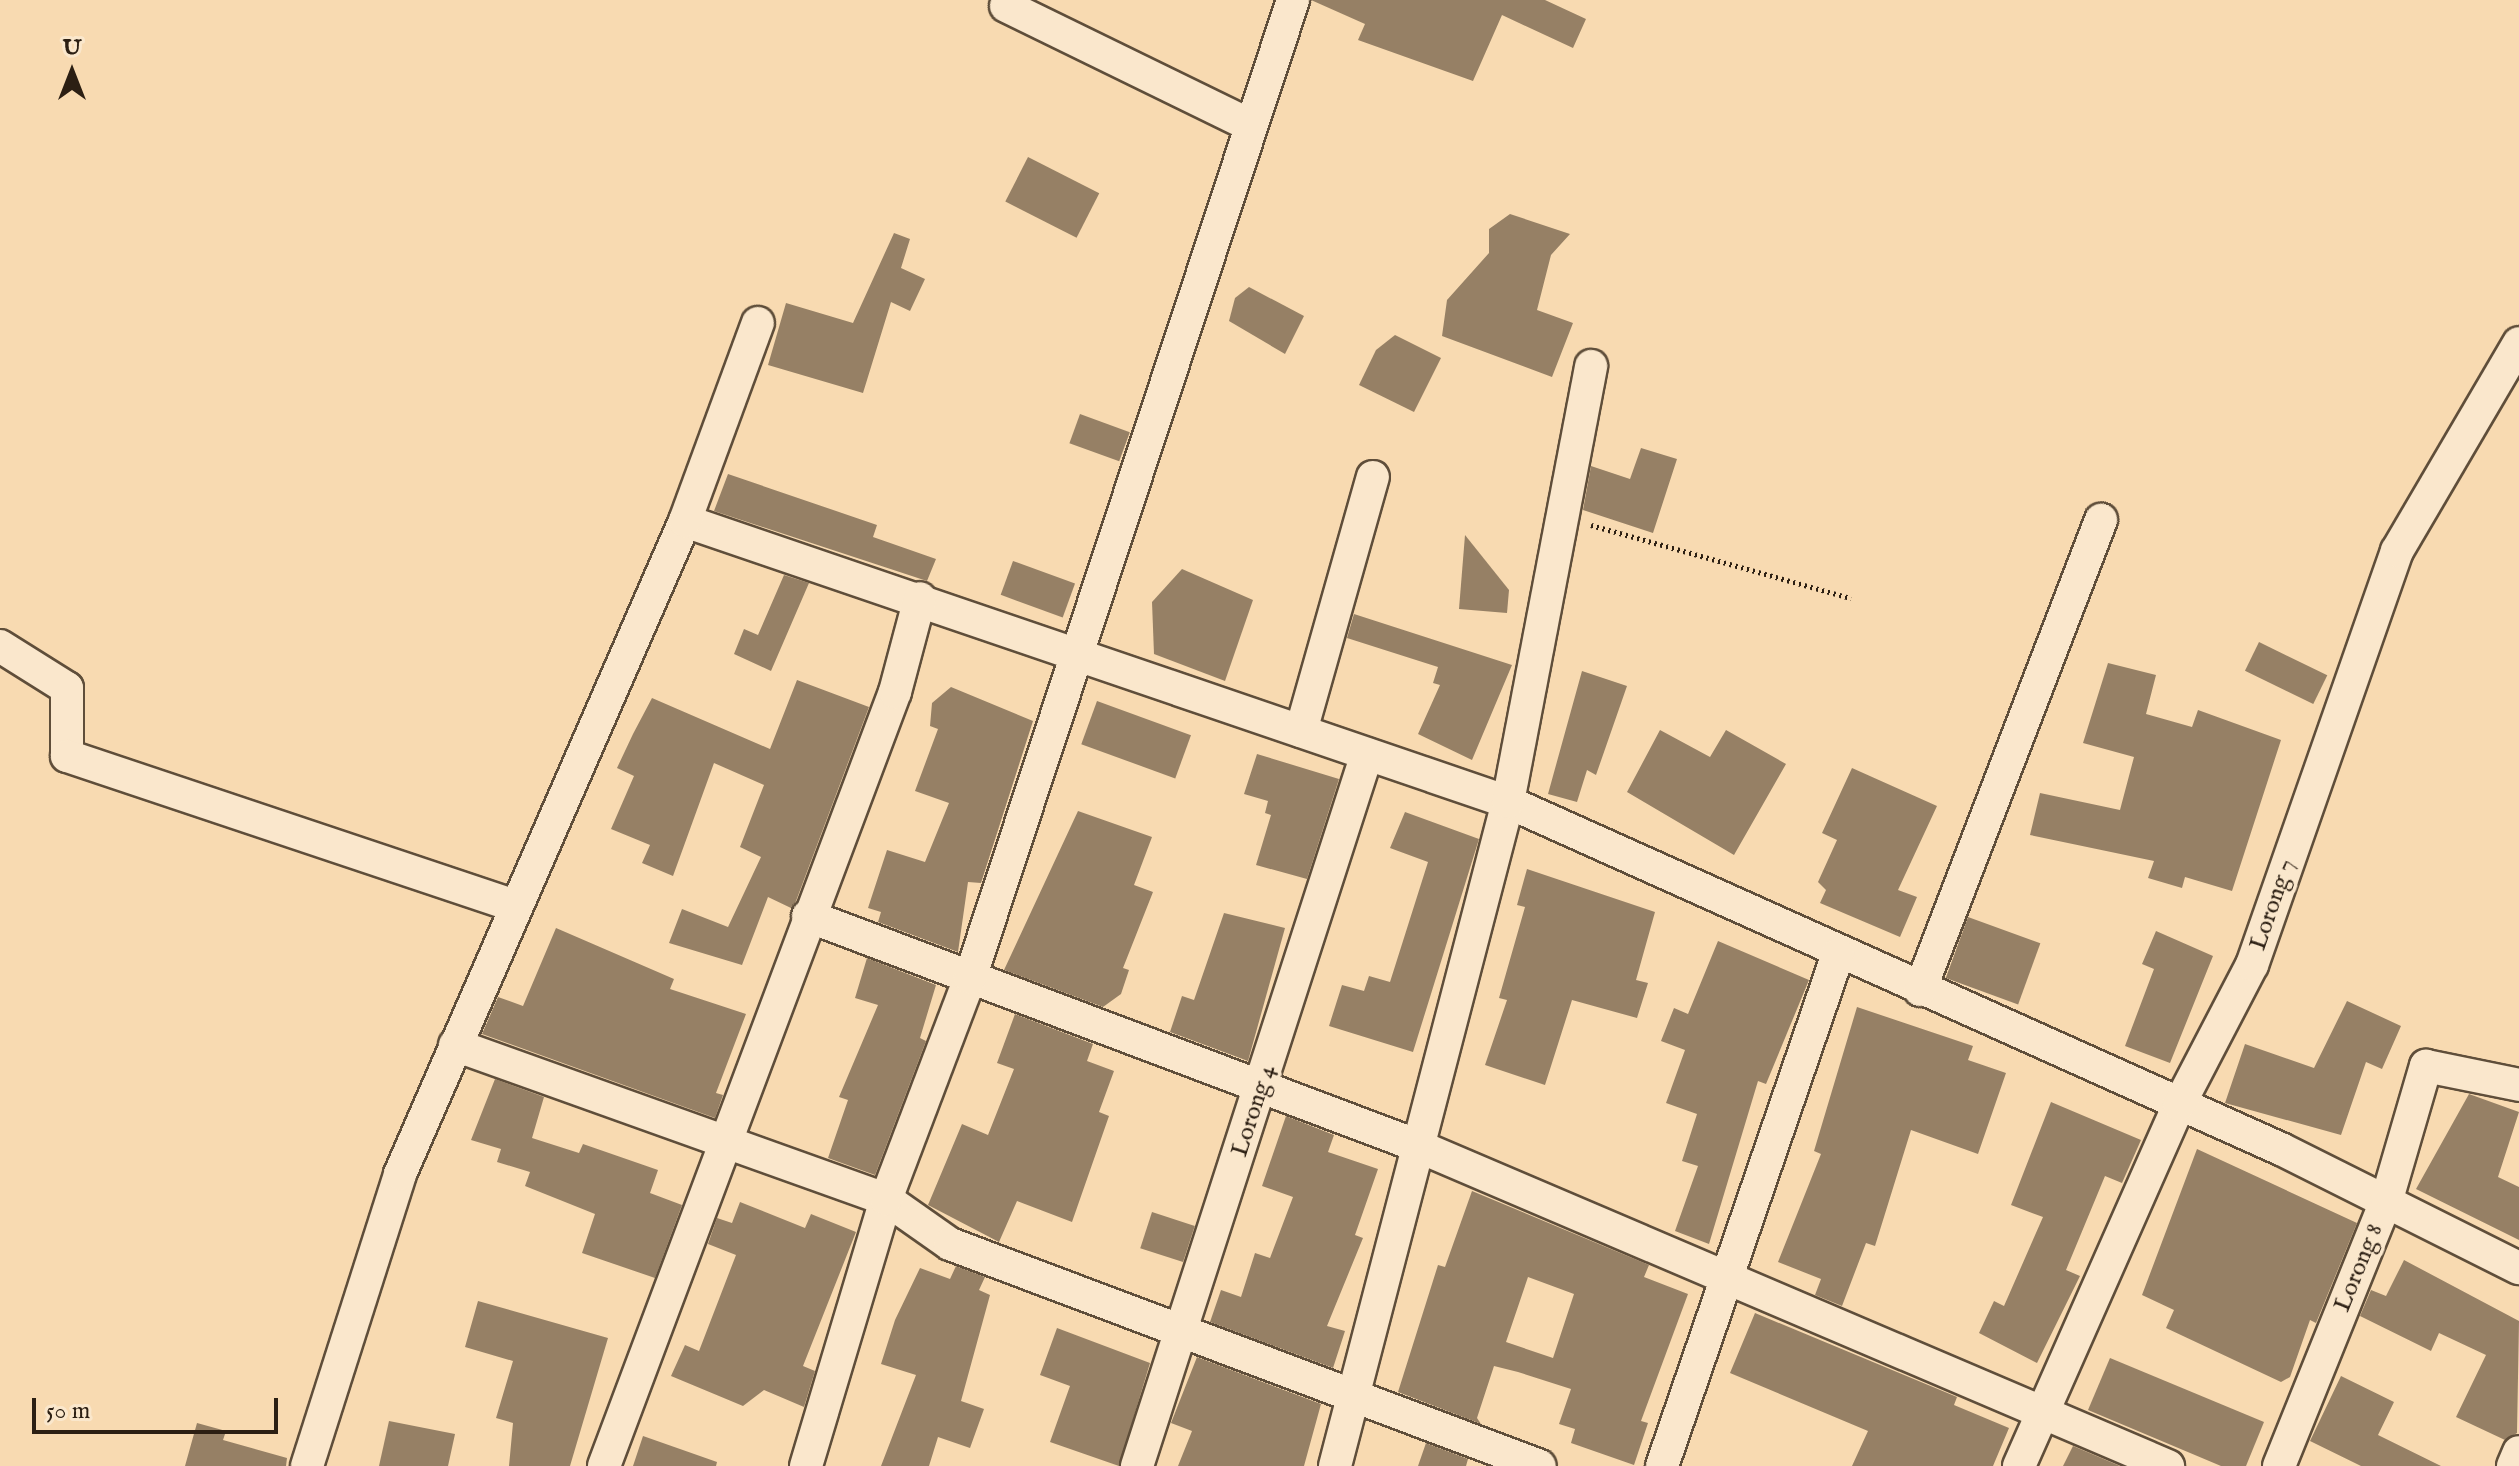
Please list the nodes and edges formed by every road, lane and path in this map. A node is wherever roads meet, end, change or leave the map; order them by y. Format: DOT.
graph roads {
  1 [pos="1293,0"];
  2 [pos="1006,6"];
  3 [pos="1250,125"];
  4 [pos="758,323"];
  5 [pos="2519,343"];
  6 [pos="1591,366"];
  7 [pos="1373,477"];
  8 [pos="1563,517"];
  9 [pos="2101,520"];
  10 [pos="685,521"];
  11 [pos="920,598"];
  12 [pos="1851,598"];
  13 [pos="0,646"];
  14 [pos="1075,652"];
  15 [pos="1301,731"];
  16 [pos="1367,754"];
  17 [pos="1508,802"];
  18 [pos="515,906"];
  19 [pos="808,916"];
  20 [pos="1838,954"];
  21 [pos="970,978"];
  22 [pos="1920,990"];
  23 [pos="455,1045"];
  24 [pos="1262,1085"];
  25 [pos="2519,1085"];
  26 [pos="2179,1105"];
  27 [pos="723,1142"];
  28 [pos="1413,1144"];
  29 [pos="886,1199"];
  30 [pos="2387,1199"];
  31 [pos="2519,1268"];
  32 [pos="1728,1276"];
  33 [pos="1181,1333"];
  34 [pos="1352,1396"];
  35 [pos="2039,1416"];
  36 [pos="2519,1452"];
  37 [pos="307,1466"];
  38 [pos="604,1466"];
  39 [pos="806,1466"];
  40 [pos="1137,1466"];
  41 [pos="1335,1466"];
  42 [pos="1540,1466"];
  43 [pos="1662,1466"];
  44 [pos="2019,1466"];
  45 [pos="2168,1466"];
  46 [pos="2279,1466"];
  47 [pos="2513,1466"];
  1 -- 3 [label="street"];
  2 -- 3 [label="street"];
  3 -- 14 [label="street"];
  4 -- 10 [label="street"];
  5 -- 26 [label="street, Lorong 7"];
  6 -- 8 [label="street"];
  7 -- 15 [label="street"];
  8 -- 12 [label="path"];
  8 -- 17 [label="street"];
  9 -- 22 [label="street"];
  10 -- 11 [label="street"];
  10 -- 18 [label="street"];
  11 -- 14 [label="street"];
  11 -- 19 [label="street"];
  13 -- 18 [label="street"];
  14 -- 15 [label="street"];
  14 -- 21 [label="street"];
  15 -- 16 [label="street"];
  16 -- 17 [label="street"];
  16 -- 24 [label="street, Lorong 4"];
  17 -- 20 [label="street"];
  17 -- 28 [label="street"];
  18 -- 23 [label="street"];
  19 -- 21 [label="street"];
  19 -- 27 [label="street"];
  20 -- 22 [label="street"];
  20 -- 32 [label="street"];
  21 -- 24 [label="street"];
  21 -- 29 [label="street"];
  22 -- 26 [label="street"];
  23 -- 27 [label="street"];
  23 -- 37 [label="street"];
  24 -- 28 [label="street"];
  24 -- 33 [label="street, Lorong 4"];
  25 -- 30 [label="street, Lorong 8"];
  26 -- 30 [label="street"];
  26 -- 35 [label="street, Lorong 7"];
  27 -- 29 [label="street"];
  27 -- 38 [label="street"];
  28 -- 32 [label="street"];
  28 -- 34 [label="street"];
  29 -- 33 [label="street"];
  29 -- 39 [label="street"];
  30 -- 31 [label="street"];
  30 -- 46 [label="street, Lorong 8"];
  32 -- 35 [label="street"];
  32 -- 43 [label="street"];
  33 -- 34 [label="street"];
  33 -- 40 [label="street, Lorong 4"];
  34 -- 41 [label="street"];
  34 -- 42 [label="street"];
  35 -- 44 [label="street, Lorong 7"];
  35 -- 45 [label="street"];
  36 -- 47 [label="street"];
}
